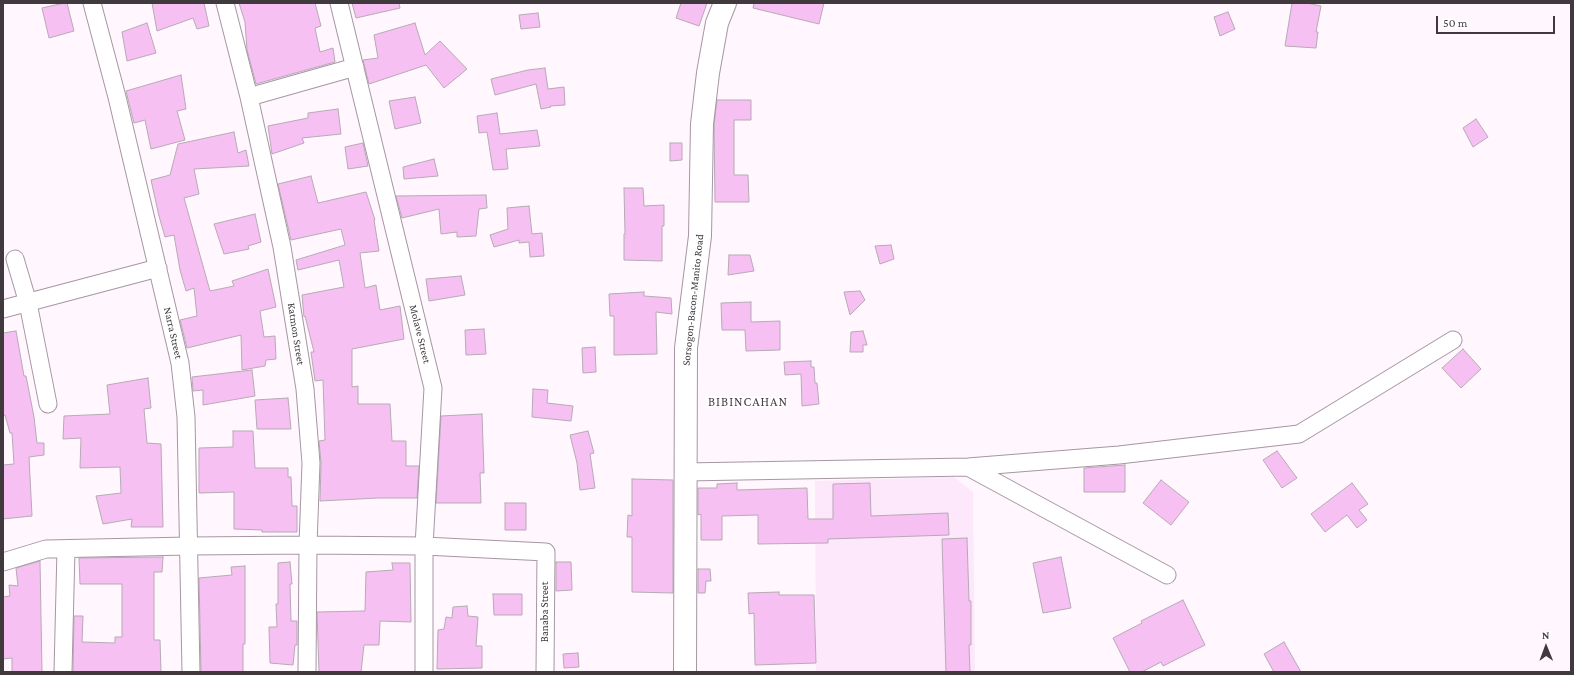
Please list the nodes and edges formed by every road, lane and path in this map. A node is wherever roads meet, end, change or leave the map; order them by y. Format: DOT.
graph roads {
  1 [pos="92,3"];
  2 [pos="225,3"];
  3 [pos="339,3"];
  4 [pos="725,3"];
  5 [pos="355,67"];
  6 [pos="249,97"];
  7 [pos="15,259"];
  8 [pos="158,268"];
  9 [pos="28,303"];
  10 [pos="3,309"];
  11 [pos="1453,340"];
  12 [pos="48,404"];
  13 [pos="968,467"];
  14 [pos="685,472"];
  15 [pos="308,545"];
  16 [pos="189,546"];
  17 [pos="424,546"];
  18 [pos="66,549"];
  19 [pos="3,562"];
  20 [pos="1167,575"];
  21 [pos="63,672"];
  22 [pos="191,672"];
  23 [pos="307,672"];
  24 [pos="424,672"];
  25 [pos="545,672"];
  26 [pos="685,672"];
  1 -- 8 [label="street, Narra Street"];
  2 -- 6 [label="street, Katmon Street"];
  3 -- 5 [label="street, Molave Street"];
  4 -- 14 [label="main road, Sorsogon-Bacon-Manito Road"];
  5 -- 6 [label="street"];
  5 -- 17 [label="street, Molave Street"];
  6 -- 15 [label="street, Katmon Street"];
  7 -- 9 [label="street"];
  8 -- 9 [label="street"];
  8 -- 16 [label="street, Narra Street"];
  9 -- 10 [label="street"];
  9 -- 12 [label="street"];
  11 -- 13 [label="street"];
  13 -- 14 [label="street"];
  13 -- 20 [label="street"];
  14 -- 26 [label="main road, Sorsogon-Bacon-Manito Road"];
  15 -- 16 [label="street"];
  15 -- 17 [label="street"];
  15 -- 23 [label="street, Katmon Street"];
  16 -- 18 [label="street"];
  16 -- 22 [label="street, Narra Street"];
  17 -- 24 [label="street, Molave Street"];
  17 -- 25 [label="street, Banaba Street"];
  18 -- 19 [label="street"];
  18 -- 21 [label="street"];
}
